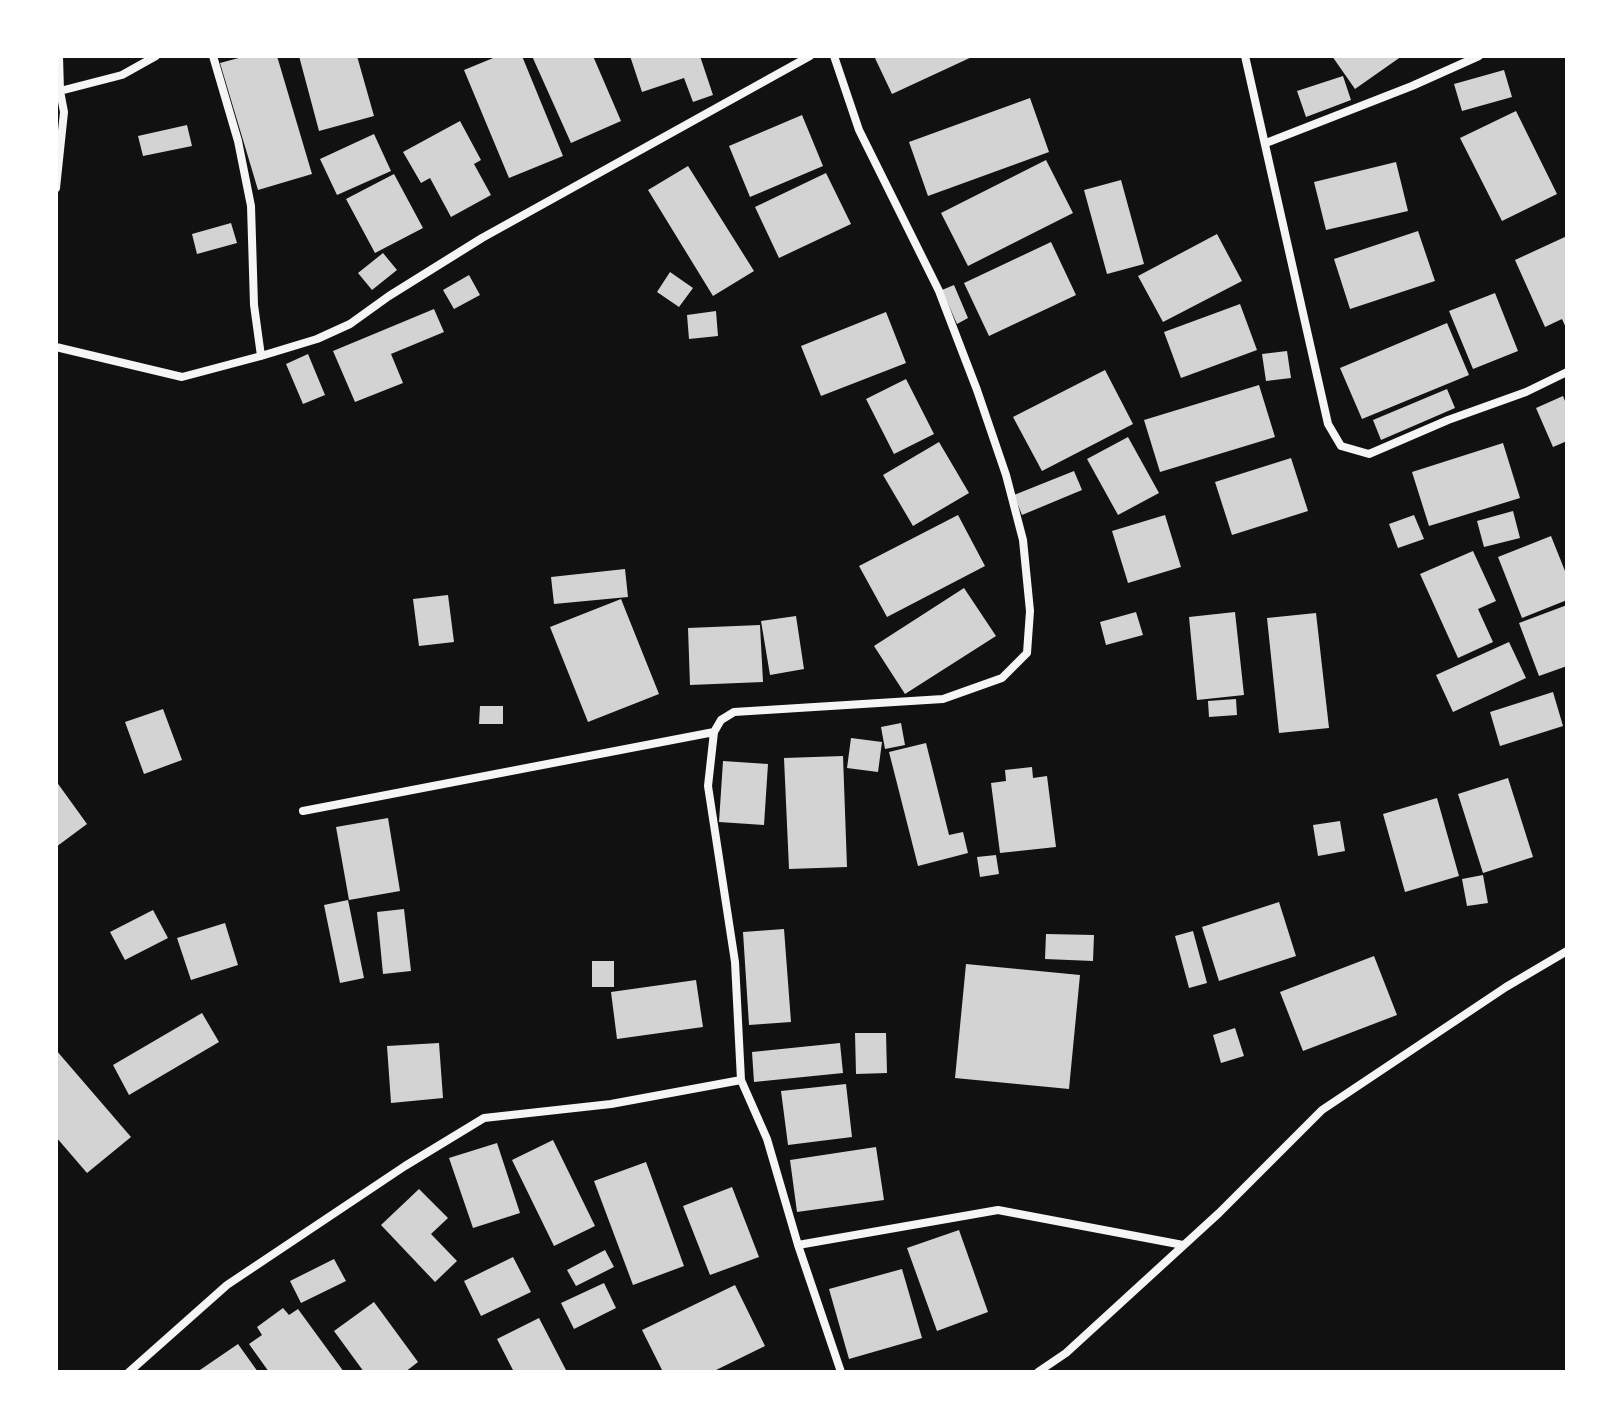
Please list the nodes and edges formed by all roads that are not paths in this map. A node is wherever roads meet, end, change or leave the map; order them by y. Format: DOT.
graph roads {
  1 [pos="59,56"];
  2 [pos="156,56"];
  3 [pos="213,56"];
  4 [pos="810,56"];
  5 [pos="834,56"];
  6 [pos="1245,56"];
  7 [pos="1479,56"];
  8 [pos="60,91"];
  9 [pos="1266,143"];
  10 [pos="56,188"];
  11 [pos="56,347"];
  12 [pos="261,356"];
  13 [pos="1567,372"];
  14 [pos="714,732"];
  15 [pos="303,811"];
  16 [pos="1567,951"];
  17 [pos="741,1080"];
  18 [pos="798,1245"];
  19 [pos="1183,1245"];
  20 [pos="129,1372"];
  21 [pos="841,1372"];
  22 [pos="1038,1372"];
  1 -- 8 [label="street"];
  2 -- 8 [label="street"];
  3 -- 12 [label="street"];
  4 -- 12 [label="street"];
  5 -- 14 [label="street"];
  6 -- 9 [label="street"];
  7 -- 9 [label="street"];
  8 -- 10 [label="street"];
  9 -- 13 [label="street"];
  11 -- 12 [label="street"];
  14 -- 15 [label="street"];
  14 -- 17 [label="street"];
  16 -- 19 [label="street"];
  17 -- 18 [label="street"];
  17 -- 20 [label="street"];
  18 -- 19 [label="street"];
  18 -- 21 [label="street"];
  19 -- 22 [label="street"];
}
